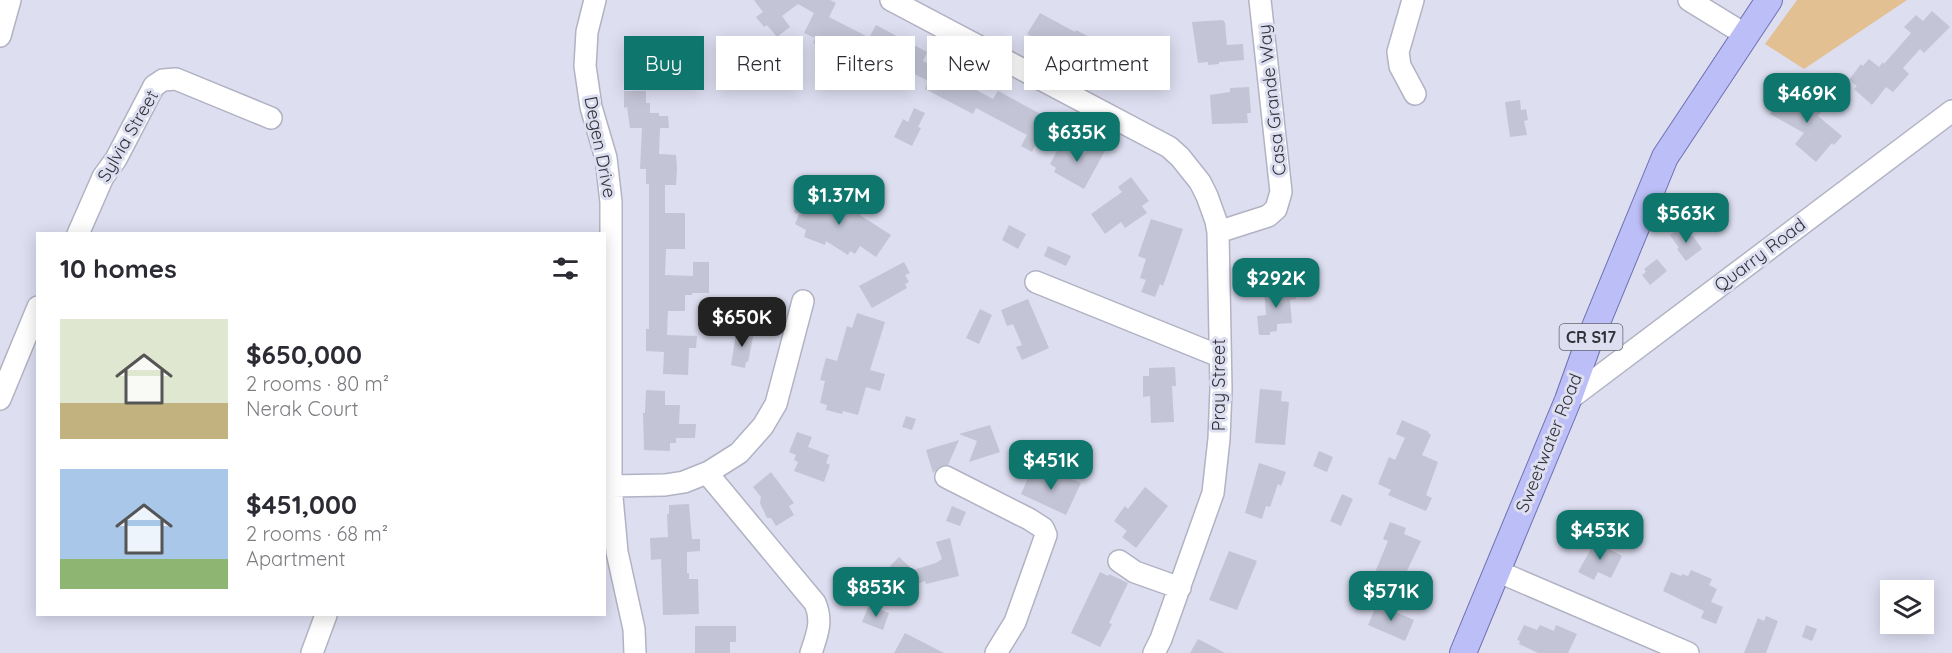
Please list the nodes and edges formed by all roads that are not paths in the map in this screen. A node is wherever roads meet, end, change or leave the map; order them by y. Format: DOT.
graph roads {
  1 [pos="10,0"];
  2 [pos="595,0"];
  3 [pos="891,0"];
  4 [pos="1260,0"];
  5 [pos="1413,0"];
  6 [pos="1689,0"];
  7 [pos="1769,0"];
  8 [pos="1746,35"];
  9 [pos="0,36"];
  10 [pos="1415,94"];
  11 [pos="1952,111"];
  12 [pos="271,118"];
  13 [pos="79,232"];
  14 [pos="1218,232"];
  15 [pos="1036,282"];
  16 [pos="803,301"];
  17 [pos="36,312"];
  18 [pos="1219,356"];
  19 [pos="0,399"];
  20 [pos="1568,400"];
  21 [pos="707,473"];
  22 [pos="946,477"];
  23 [pos="611,486"];
  24 [pos="1119,561"];
  25 [pos="1497,571"];
  26 [pos="1180,588"];
  27 [pos="326,616"];
  28 [pos="312,653"];
  29 [pos="636,653"];
  30 [pos="811,653"];
  31 [pos="996,653"];
  32 [pos="1154,653"];
  33 [pos="1463,653"];
  34 [pos="1688,653"];
  1 -- 9 [label="street"];
  2 -- 23 [label="street, Degen Drive"];
  3 -- 14 [label="street, Pray Street"];
  4 -- 14 [label="street, Casa Grande Way"];
  5 -- 10 [label="street"];
  6 -- 8 [label="street"];
  7 -- 8 [label="main road, Sweetwater Road / CR S17"];
  8 -- 20 [label="main road, Sweetwater Road / CR S17"];
  11 -- 20 [label="street, Quarry Road"];
  12 -- 13 [label="street, Sylvia Street"];
  14 -- 18 [label="street, Pray Street"];
  15 -- 18 [label="street"];
  16 -- 21 [label="street"];
  17 -- 19 [label="street"];
  18 -- 26 [label="street, Pray Street"];
  20 -- 25 [label="main road, Sweetwater Road / CR S17"];
  21 -- 23 [label="street"];
  21 -- 30 [label="street"];
  22 -- 31 [label="street"];
  23 -- 29 [label="street, Degen Drive"];
  24 -- 26 [label="street"];
  25 -- 33 [label="main road, Sweetwater Road / CR S17"];
  25 -- 34 [label="street"];
  26 -- 32 [label="street, Pray Street"];
  27 -- 28 [label="street"];
}
